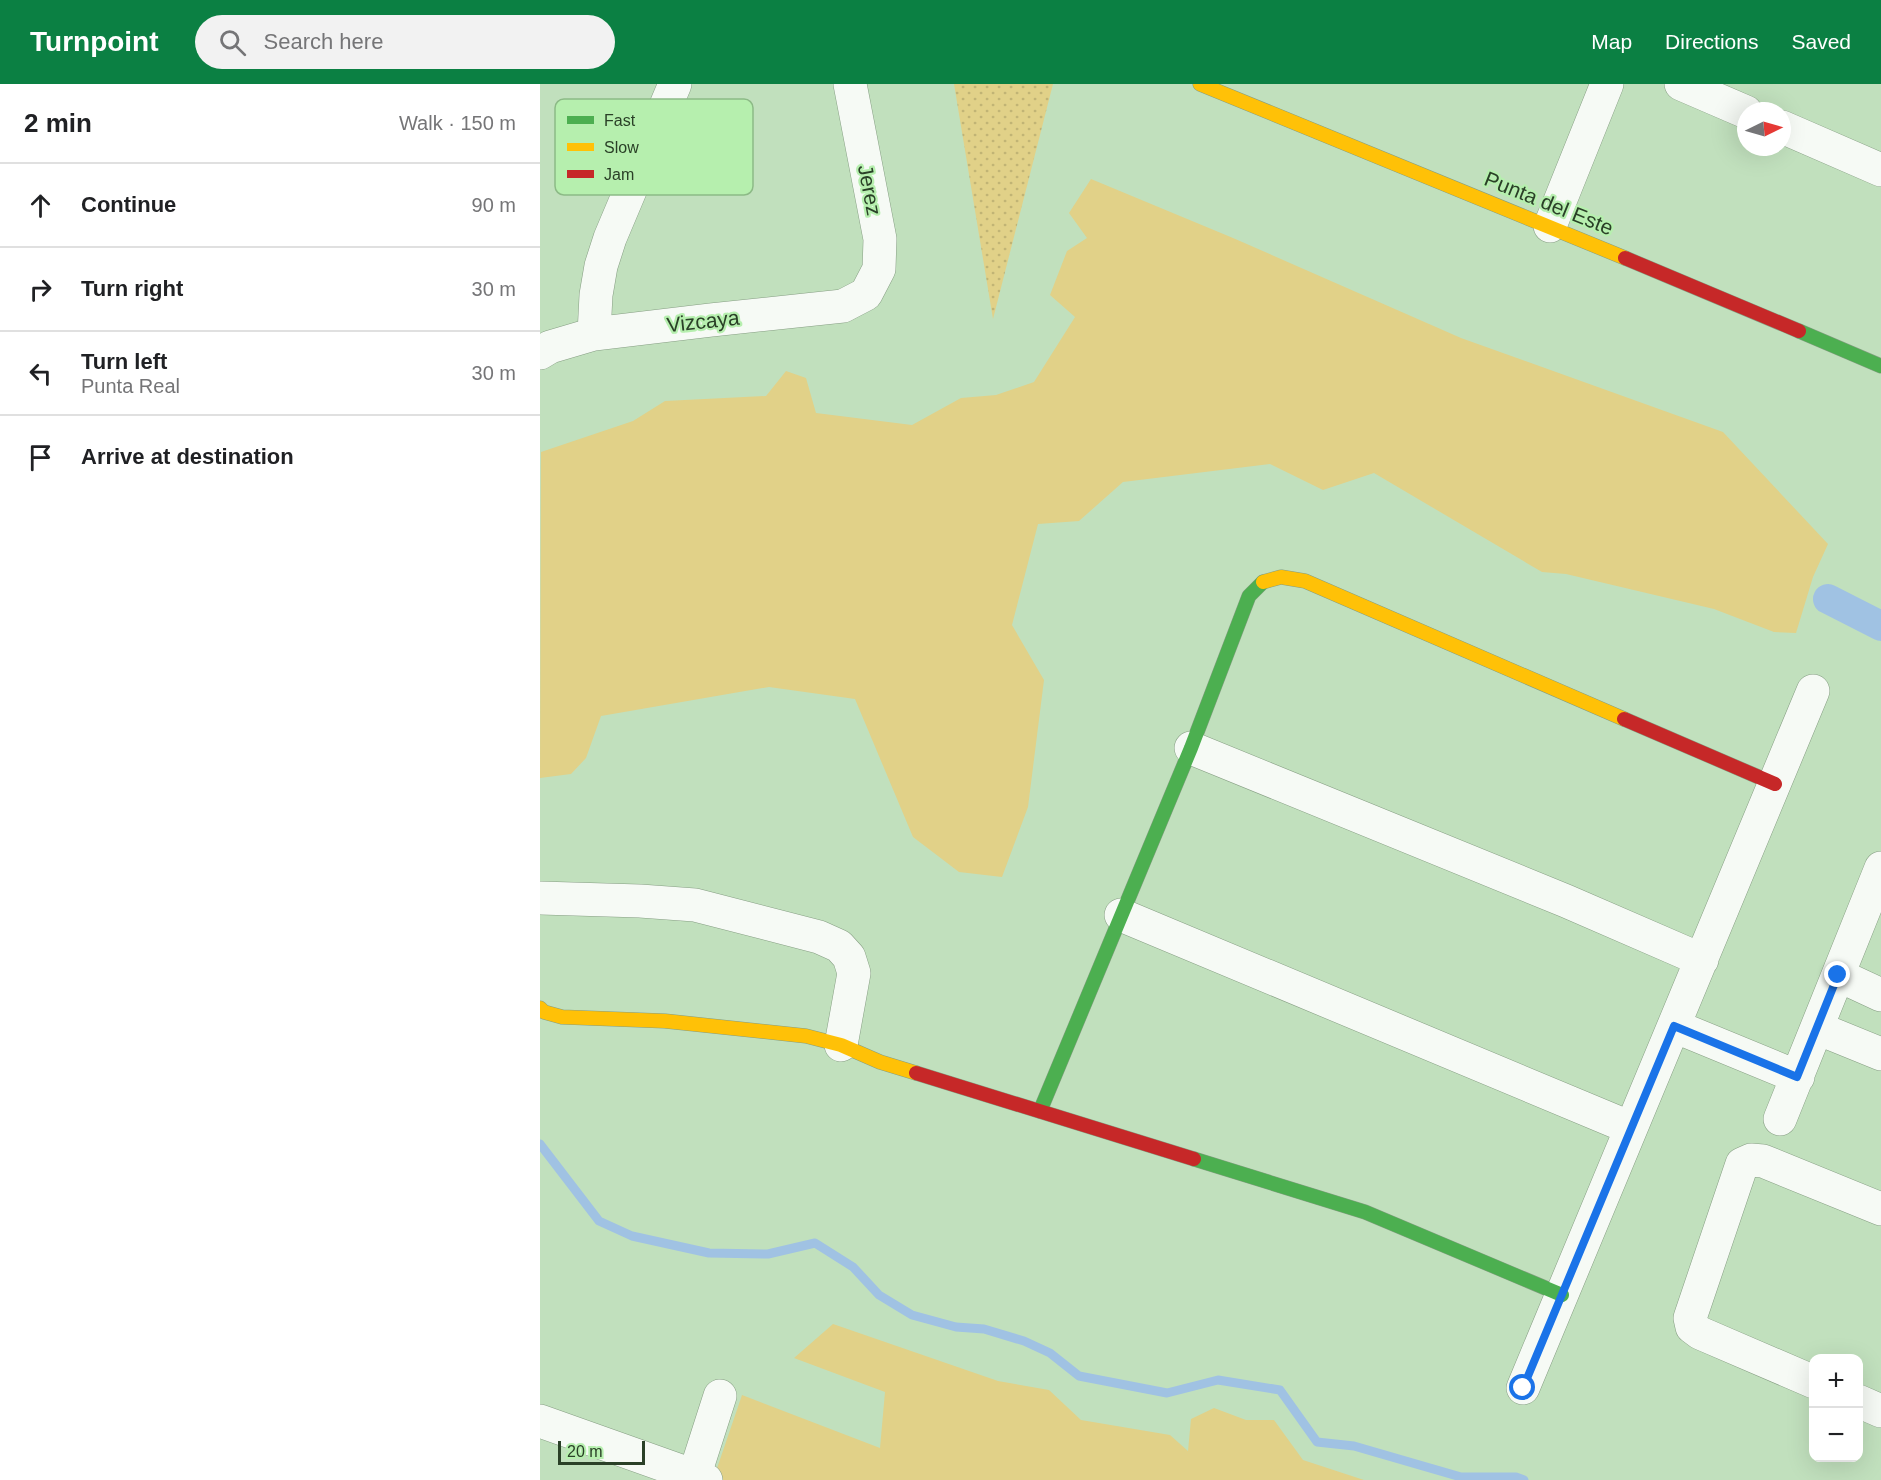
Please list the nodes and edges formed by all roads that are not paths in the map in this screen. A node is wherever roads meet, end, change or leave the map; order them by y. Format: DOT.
graph roads {
  1 [pos="675,84"];
  2 [pos="850,84"];
  3 [pos="1200,84"];
  4 [pos="1607,84"];
  5 [pos="1681,84"];
  6 [pos="669,99"];
  7 [pos="1737,108"];
  8 [pos="1791,131"];
  9 [pos="1881,170"];
  10 [pos="628,195"];
  11 [pos="1550,226"];
  12 [pos="866,294"];
  13 [pos="594,334"];
  14 [pos="540,353"];
  15 [pos="1881,366"];
  16 [pos="1814,691"];
  17 [pos="1191,748"];
  18 [pos="1775,784"];
  19 [pos="1881,868"];
  20 [pos="540,898"];
  21 [pos="1121,915"];
  22 [pos="1702,960"];
  23 [pos="1838,975"];
  24 [pos="1881,995"];
  25 [pos="540,1008"];
  26 [pos="1674,1026"];
  27 [pos="1817,1028"];
  28 [pos="842,1045"];
  29 [pos="1881,1054"];
  30 [pos="1797,1077"];
  31 [pos="1040,1111"];
  32 [pos="1780,1119"];
  33 [pos="1631,1128"];
  34 [pos="1880,1206"];
  35 [pos="1562,1295"];
  36 [pos="1809,1380"];
  37 [pos="1523,1388"];
  38 [pos="720,1396"];
  39 [pos="1863,1403"];
  40 [pos="1881,1411"];
  41 [pos="540,1420"];
  42 [pos="697,1479"];
  1 -- 6 [label="street"];
  2 -- 12 [label="street, Jerez"];
  3 -- 11 [label="street, Punta del Este"];
  4 -- 11 [label="street"];
  5 -- 7 [label="street"];
  8 -- 9 [label="street"];
  10 -- 13 [label="street"];
  11 -- 15 [label="street, Punta del Este"];
  12 -- 13 [label="street, Vizcaya"];
  13 -- 14 [label="street, Vizcaya"];
  16 -- 18 [label="street"];
  17 -- 18 [label="street"];
  17 -- 21 [label="street"];
  17 -- 22 [label="street"];
  18 -- 22 [label="street"];
  19 -- 23 [label="street"];
  20 -- 28 [label="street"];
  21 -- 31 [label="street"];
  21 -- 33 [label="street"];
  22 -- 26 [label="street"];
  23 -- 24 [label="street"];
  23 -- 27 [label="street"];
  25 -- 28 [label="street"];
  26 -- 30 [label="street"];
  26 -- 33 [label="street"];
  27 -- 29 [label="street"];
  27 -- 30 [label="street"];
  28 -- 31 [label="street"];
  30 -- 32 [label="street"];
  31 -- 35 [label="street"];
  33 -- 35 [label="street"];
  34 -- 36 [label="street"];
  35 -- 37 [label="street"];
  38 -- 42 [label="street"];
  39 -- 40 [label="street"];
  41 -- 42 [label="street"];
}
